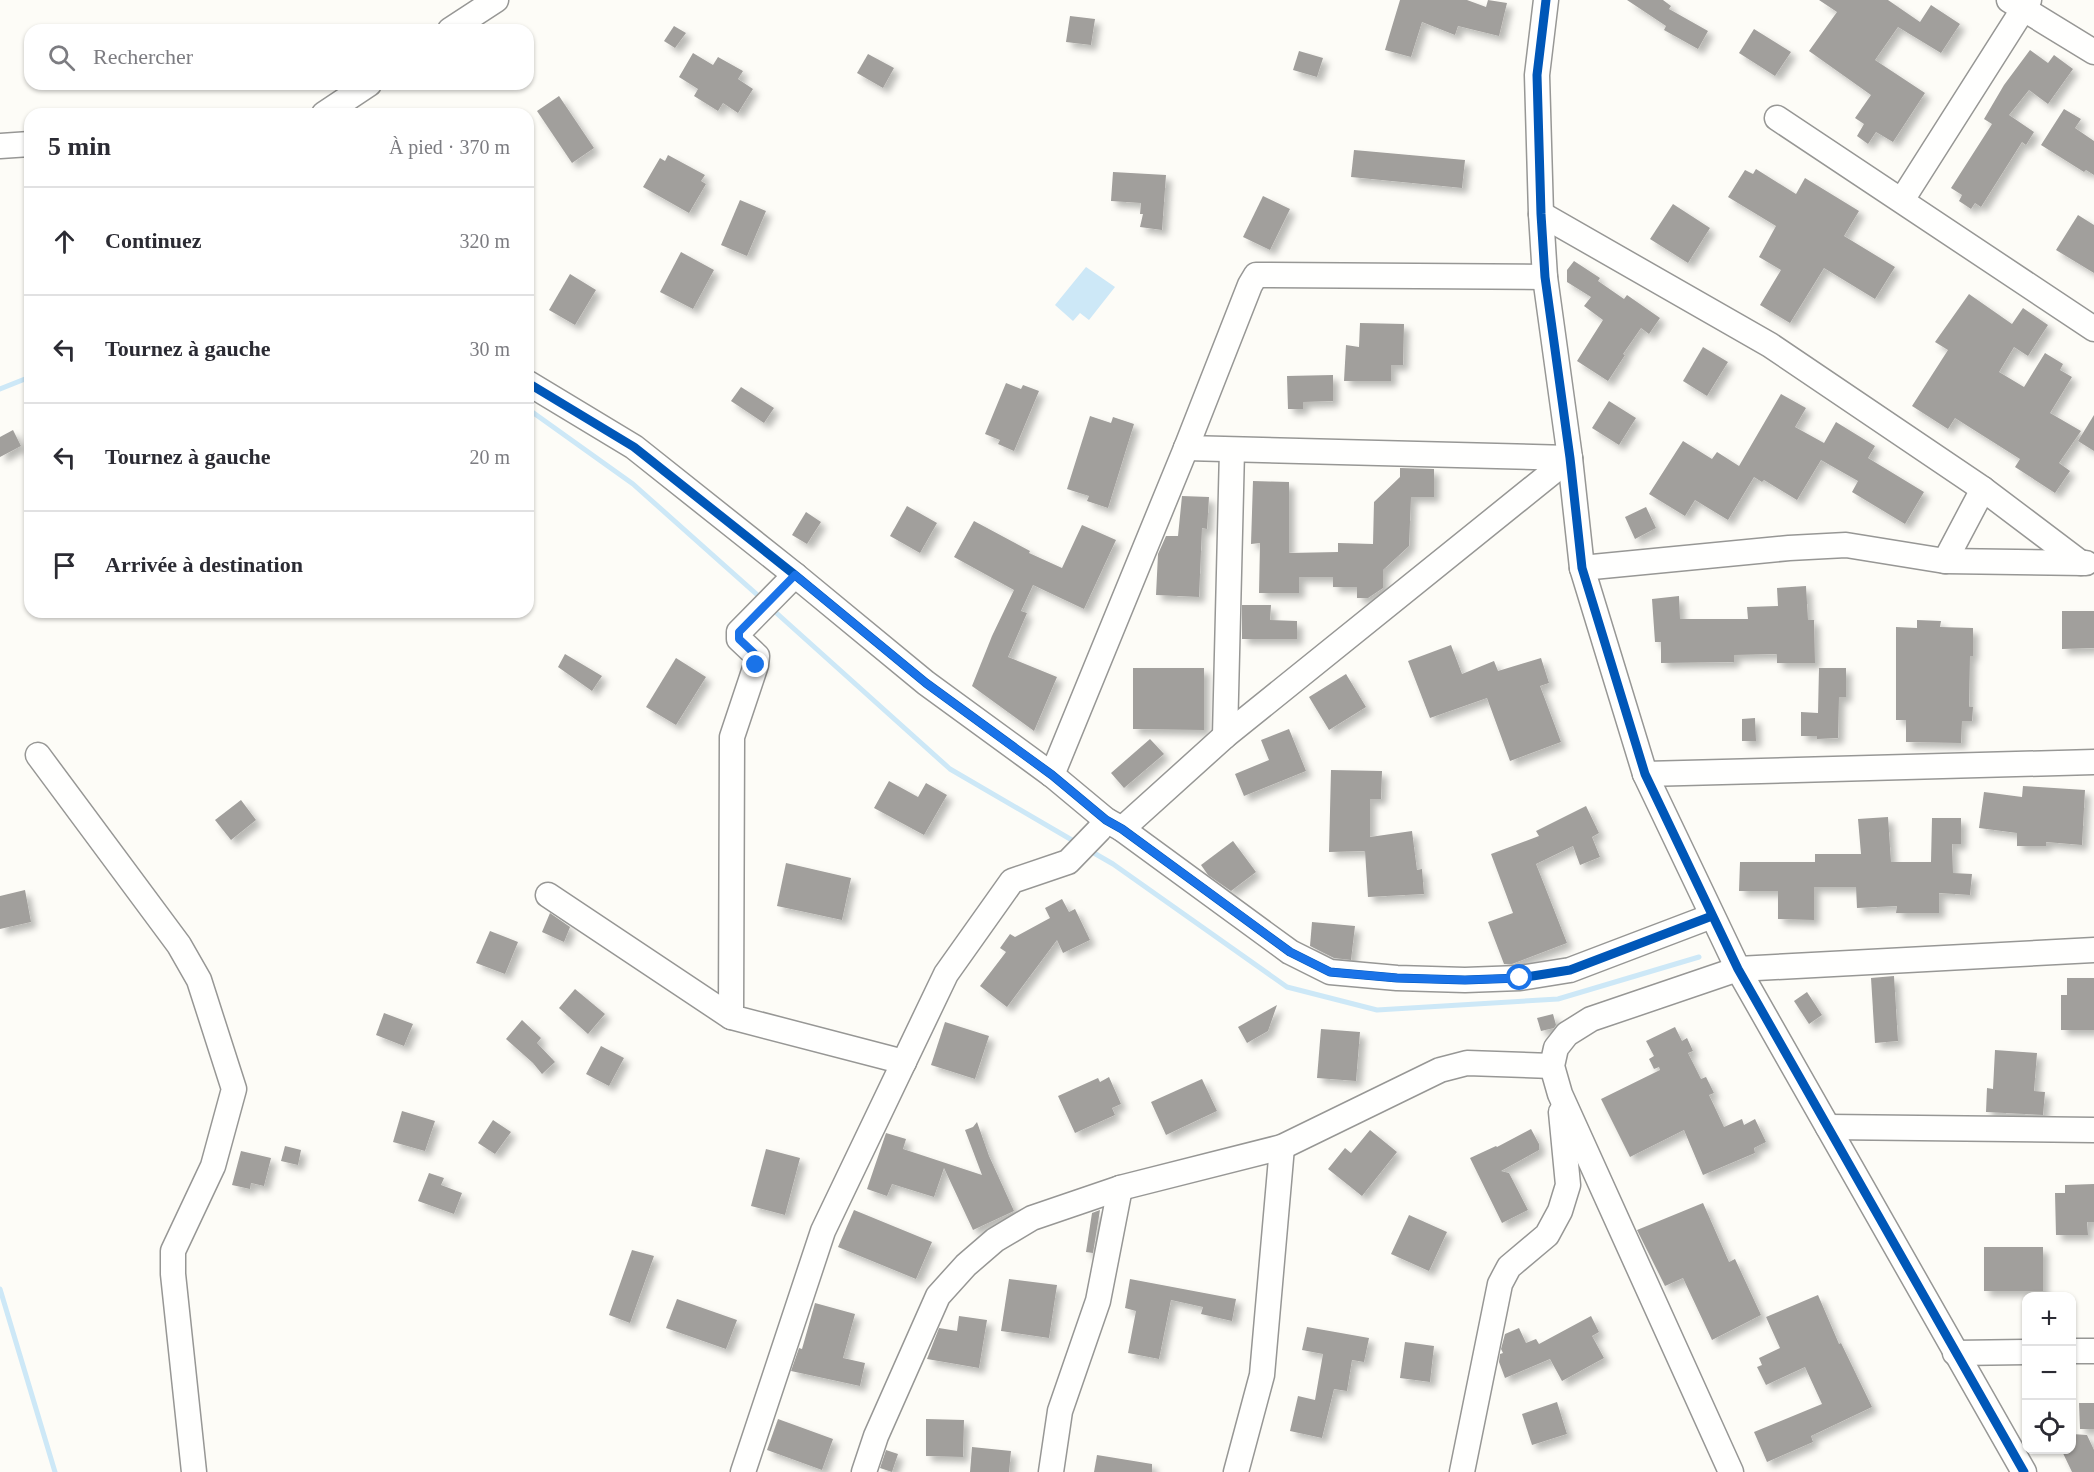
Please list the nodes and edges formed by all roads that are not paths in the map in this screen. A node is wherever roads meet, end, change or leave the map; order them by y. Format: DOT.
graph roads {
  1 [pos="495,0"];
  2 [pos="1546,0"];
  3 [pos="2021,3"];
  4 [pos="459,24"];
  5 [pos="2094,52"];
  6 [pos="360,90"];
  7 [pos="333,108"];
  8 [pos="1777,118"];
  9 [pos="24,144"];
  10 [pos="0,146"];
  11 [pos="1902,200"];
  12 [pos="1541,214"];
  13 [pos="1545,277"];
  14 [pos="2094,329"];
  15 [pos="534,386"];
  16 [pos="1186,448"];
  17 [pos="1232,450"];
  18 [pos="1570,458"];
  19 [pos="1983,489"];
  20 [pos="1945,561"];
  21 [pos="2088,563"];
  22 [pos="1582,568"];
  23 [pos="788,582"];
  24 [pos="1225,736"];
  25 [pos="38,755"];
  26 [pos="2094,762"];
  27 [pos="1645,774"];
  28 [pos="1052,775"];
  29 [pos="1109,826"];
  30 [pos="548,895"];
  31 [pos="1712,915"];
  32 [pos="2094,950"];
  33 [pos="1738,969"];
  34 [pos="731,1017"];
  35 [pos="904,1062"];
  36 [pos="1552,1066"];
  37 [pos="1560,1094"];
  38 [pos="1828,1127"];
  39 [pos="2094,1130"];
  40 [pos="1282,1147"];
  41 [pos="1120,1188"];
  42 [pos="2076,1351"];
  43 [pos="2094,1351"];
  44 [pos="2022,1352"];
  45 [pos="1955,1353"];
  46 [pos="194,1472"];
  47 [pos="743,1472"];
  48 [pos="864,1472"];
  49 [pos="1051,1472"];
  50 [pos="1236,1472"];
  51 [pos="1462,1472"];
  52 [pos="1731,1472"];
  53 [pos="2024,1472"];
  1 -- 4 [label="street"];
  2 -- 12 [label="street"];
  3 -- 5 [label="street"];
  3 -- 11 [label="street"];
  6 -- 7 [label="street"];
  8 -- 11 [label="street"];
  9 -- 10 [label="street"];
  11 -- 14 [label="street"];
  12 -- 13 [label="street"];
  12 -- 19 [label="street"];
  13 -- 16 [label="street"];
  13 -- 18 [label="street"];
  15 -- 23 [label="street"];
  16 -- 17 [label="street"];
  16 -- 28 [label="street"];
  17 -- 18 [label="street"];
  17 -- 24 [label="street"];
  18 -- 22 [label="street"];
  18 -- 24 [label="street"];
  19 -- 20 [label="street"];
  19 -- 21 [label="street"];
  20 -- 21 [label="street"];
  20 -- 22 [label="street"];
  22 -- 27 [label="street"];
  23 -- 28 [label="street"];
  23 -- 34 [label="street"];
  24 -- 29 [label="street"];
  25 -- 46 [label="street"];
  26 -- 27 [label="street"];
  27 -- 31 [label="street"];
  28 -- 29 [label="street"];
  29 -- 31 [label="street"];
  29 -- 35 [label="street"];
  30 -- 34 [label="street"];
  31 -- 33 [label="street"];
  32 -- 33 [label="street"];
  33 -- 36 [label="street"];
  33 -- 38 [label="street"];
  34 -- 35 [label="street"];
  35 -- 47 [label="street"];
  36 -- 37 [label="street"];
  36 -- 40 [label="street"];
  37 -- 51 [label="street"];
  37 -- 52 [label="street"];
  38 -- 39 [label="street"];
  38 -- 45 [label="street"];
  40 -- 41 [label="street"];
  40 -- 50 [label="street"];
  41 -- 48 [label="street"];
  41 -- 49 [label="street"];
  42 -- 43 [label="street"];
  44 -- 45 [label="street"];
  45 -- 53 [label="street"];
}
